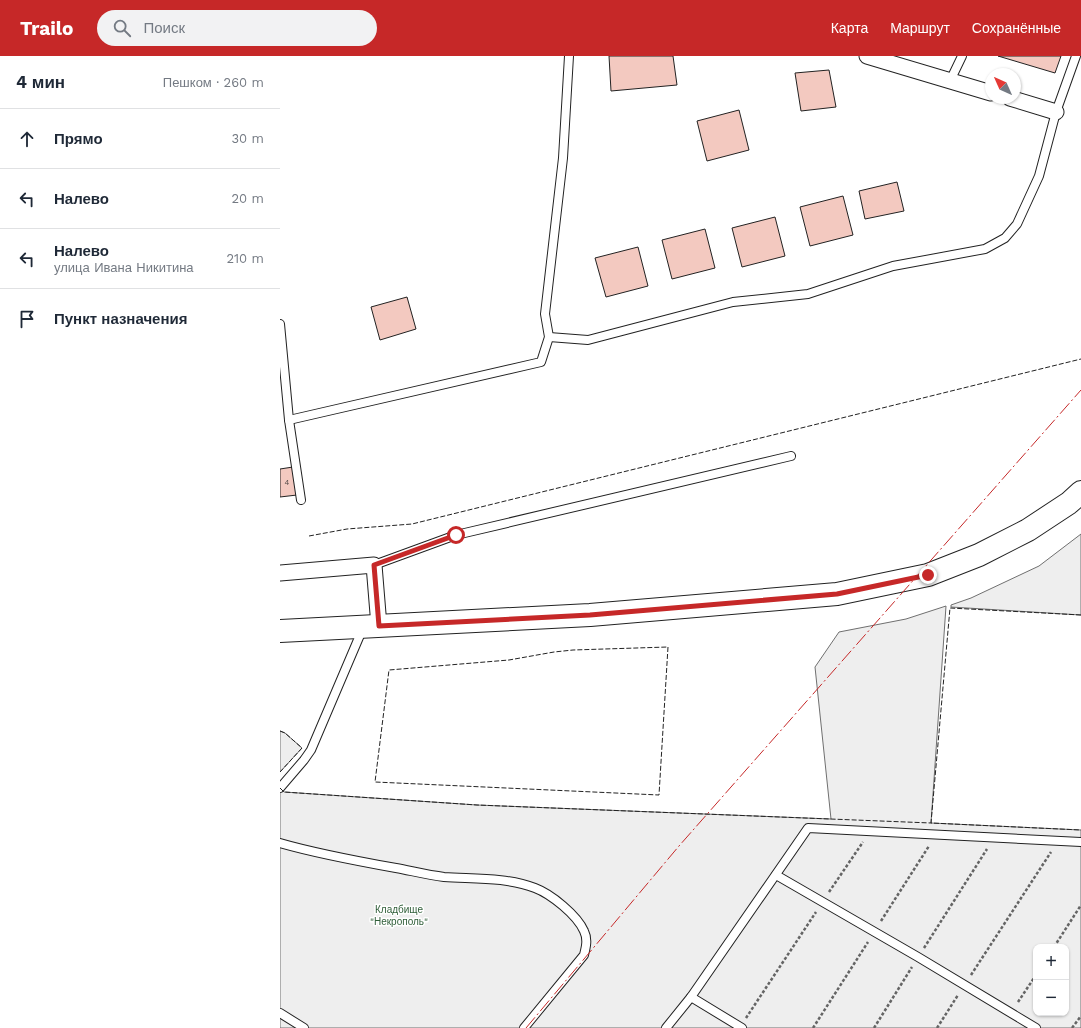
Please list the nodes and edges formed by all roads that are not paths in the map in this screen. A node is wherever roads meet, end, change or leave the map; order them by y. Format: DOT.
graph roads {
  1 [pos="569,56"];
  2 [pos="867,56"];
  3 [pos="962,56"];
  4 [pos="1076,56"];
  5 [pos="950,81"];
  6 [pos="985,91"];
  7 [pos="1021,101"];
  8 [pos="1056,112"];
  9 [pos="280,324"];
  10 [pos="549,337"];
  11 [pos="289,420"];
  12 [pos="791,456"];
  13 [pos="1081,492"];
  14 [pos="301,500"];
  15 [pos="374,565"];
  16 [pos="280,573"];
  17 [pos="371,626"];
  18 [pos="280,631"];
  19 [pos="280,788"];
  20 [pos="1081,842"];
  21 [pos="280,843"];
  22 [pos="776,875"];
  23 [pos="691,997"];
  24 [pos="280,1013"];
  25 [pos="741,1027"];
  26 [pos="304,1028"];
  27 [pos="524,1028"];
  28 [pos="666,1028"];
  29 [pos="1036,1028"];
  1 -- 10 [label="lane"];
  2 -- 5 [label="street"];
  3 -- 5 [label="lane"];
  4 -- 8 [label="lane"];
  5 -- 6 [label="street"];
  7 -- 8 [label="street"];
  8 -- 10 [label="lane"];
  9 -- 11 [label="lane"];
  10 -- 11 [label="lane"];
  11 -- 14 [label="lane"];
  12 -- 15 [label="lane"];
  13 -- 17 [label="main road"];
  15 -- 16 [label="street"];
  15 -- 17 [label="street"];
  17 -- 18 [label="main road"];
  17 -- 19 [label="lane"];
  20 -- 22 [label="lane"];
  21 -- 27 [label="lane"];
  22 -- 23 [label="lane"];
  22 -- 29 [label="lane"];
  23 -- 25 [label="lane"];
  23 -- 28 [label="lane"];
  24 -- 26 [label="lane"];
}
